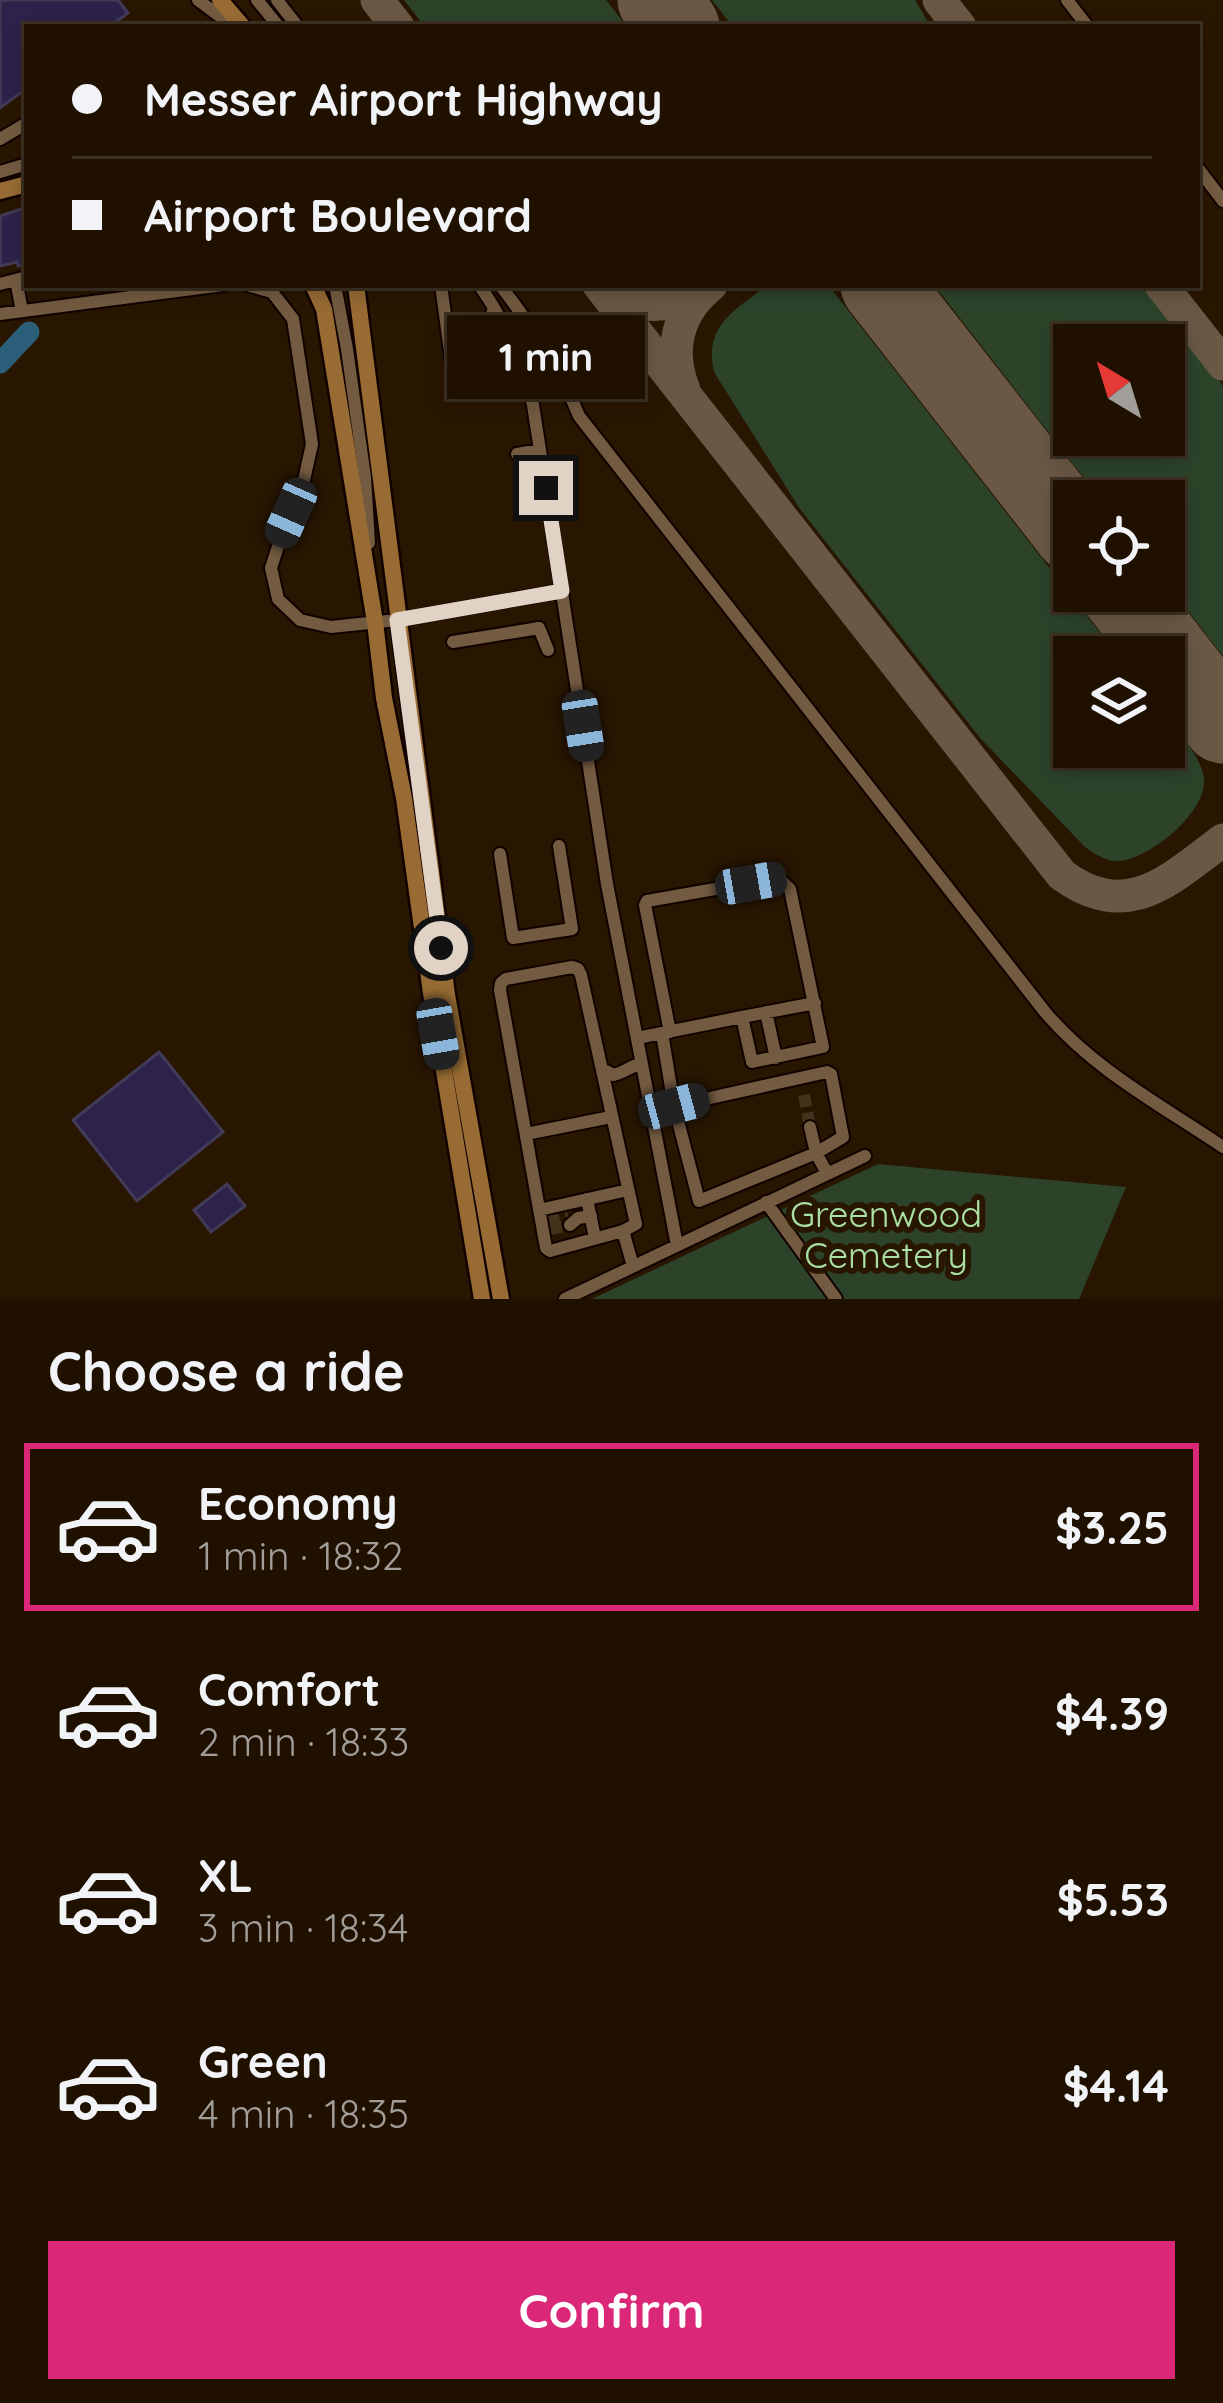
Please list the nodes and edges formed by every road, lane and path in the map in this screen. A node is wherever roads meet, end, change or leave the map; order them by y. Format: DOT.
graph roads {
  1 [pos="198,0"];
  2 [pos="257,0"];
  3 [pos="277,0"];
  4 [pos="234,24"];
  5 [pos="277,24"];
  6 [pos="296,24"];
  7 [pos="0,121"];
  8 [pos="22,126"];
  9 [pos="0,139"];
  10 [pos="1200,171"];
  11 [pos="1223,201"];
  12 [pos="22,279"];
  13 [pos="0,284"];
  14 [pos="180,288"];
  15 [pos="258,288"];
  16 [pos="314,288"];
  17 [pos="336,288"];
  18 [pos="356,288"];
  19 [pos="441,288"];
  20 [pos="481,288"];
  21 [pos="502,288"];
  22 [pos="494,308"];
  23 [pos="22,311"];
  24 [pos="0,314"];
  25 [pos="517,351"];
  26 [pos="473,361"];
  27 [pos="540,450"];
  28 [pos="517,454"];
  29 [pos="562,591"];
  30 [pos="397,620"];
  31 [pos="375,622"];
  32 [pos="453,642"];
  33 [pos="570,647"];
  34 [pos="559,846"];
  35 [pos="500,854"];
  36 [pos="815,1003"];
  37 [pos="766,1012"];
  38 [pos="742,1017"];
  39 [pos="666,1032"];
  40 [pos="637,1038"];
  41 [pos="763,1050"];
  42 [pos="635,1065"];
  43 [pos="604,1072"];
  44 [pos="800,1078"];
  45 [pos="804,1095"];
  46 [pos="674,1106"];
  47 [pos="611,1117"];
  48 [pos="810,1126"];
  49 [pos="526,1134"];
  50 [pos="1223,1147"];
  51 [pos="685,1151"];
  52 [pos="816,1154"];
  53 [pos="865,1156"];
  54 [pos="660,1159"];
  55 [pos="827,1173"];
  56 [pos="628,1190"];
  57 [pos="587,1199"];
  58 [pos="766,1202"];
  59 [pos="545,1222"];
  60 [pos="623,1231"];
  61 [pos="595,1238"];
  62 [pos="676,1245"];
  63 [pos="633,1266"];
  64 [pos="593,1286"];
  65 [pos="482,1299"];
  66 [pos="501,1299"];
  67 [pos="566,1299"];
  68 [pos="603,1299"];
  69 [pos="836,1299"];
  1 -- 4 [label="street"];
  2 -- 5 [label="street"];
  3 -- 6 [label="street"];
  7 -- 8 [label="street"];
  8 -- 9 [label="street"];
  10 -- 11 [label="street"];
  12 -- 13 [label="street"];
  12 -- 23 [label="street"];
  14 -- 23 [label="street"];
  15 -- 31 [label="street"];
  16 -- 31 [label="main road"];
  17 -- 31 [label="street"];
  18 -- 30 [label="main road"];
  19 -- 26 [label="street"];
  20 -- 22 [label="street"];
  21 -- 50 [label="street"];
  22 -- 25 [label="street"];
  22 -- 26 [label="street"];
  23 -- 24 [label="street"];
  25 -- 26 [label="street"];
  25 -- 27 [label="street"];
  27 -- 28 [label="street"];
  27 -- 29 [label="street"];
  29 -- 30 [label="street"];
  29 -- 33 [label="street"];
  30 -- 31 [label="street"];
  30 -- 66 [label="main road"];
  31 -- 65 [label="main road"];
  32 -- 33 [label="street"];
  33 -- 40 [label="street"];
  34 -- 35 [label="street"];
  36 -- 37 [label="street"];
  36 -- 39 [label="street"];
  36 -- 41 [label="street"];
  37 -- 38 [label="street"];
  37 -- 41 [label="street"];
  38 -- 39 [label="street"];
  38 -- 41 [label="street"];
  39 -- 40 [label="street"];
  39 -- 46 [label="street"];
  40 -- 42 [label="street"];
  42 -- 43 [label="street"];
  42 -- 54 [label="street"];
  43 -- 47 [label="street"];
  43 -- 49 [label="street"];
  44 -- 45 [label="street"];
  44 -- 46 [label="street"];
  44 -- 52 [label="street"];
  46 -- 51 [label="street"];
  47 -- 49 [label="street"];
  47 -- 56 [label="street"];
  48 -- 52 [label="street"];
  49 -- 59 [label="street"];
  51 -- 52 [label="street"];
  51 -- 54 [label="street"];
  52 -- 55 [label="street"];
  53 -- 55 [label="street"];
  54 -- 62 [label="street"];
  55 -- 58 [label="street"];
  56 -- 57 [label="street"];
  56 -- 60 [label="street"];
  57 -- 59 [label="street"];
  57 -- 61 [label="street"];
  58 -- 62 [label="street"];
  58 -- 69 [label="street"];
  59 -- 61 [label="street"];
  60 -- 61 [label="street"];
  60 -- 63 [label="street"];
  62 -- 63 [label="street"];
  63 -- 64 [label="street"];
  64 -- 67 [label="street"];
  64 -- 68 [label="street"];
}
